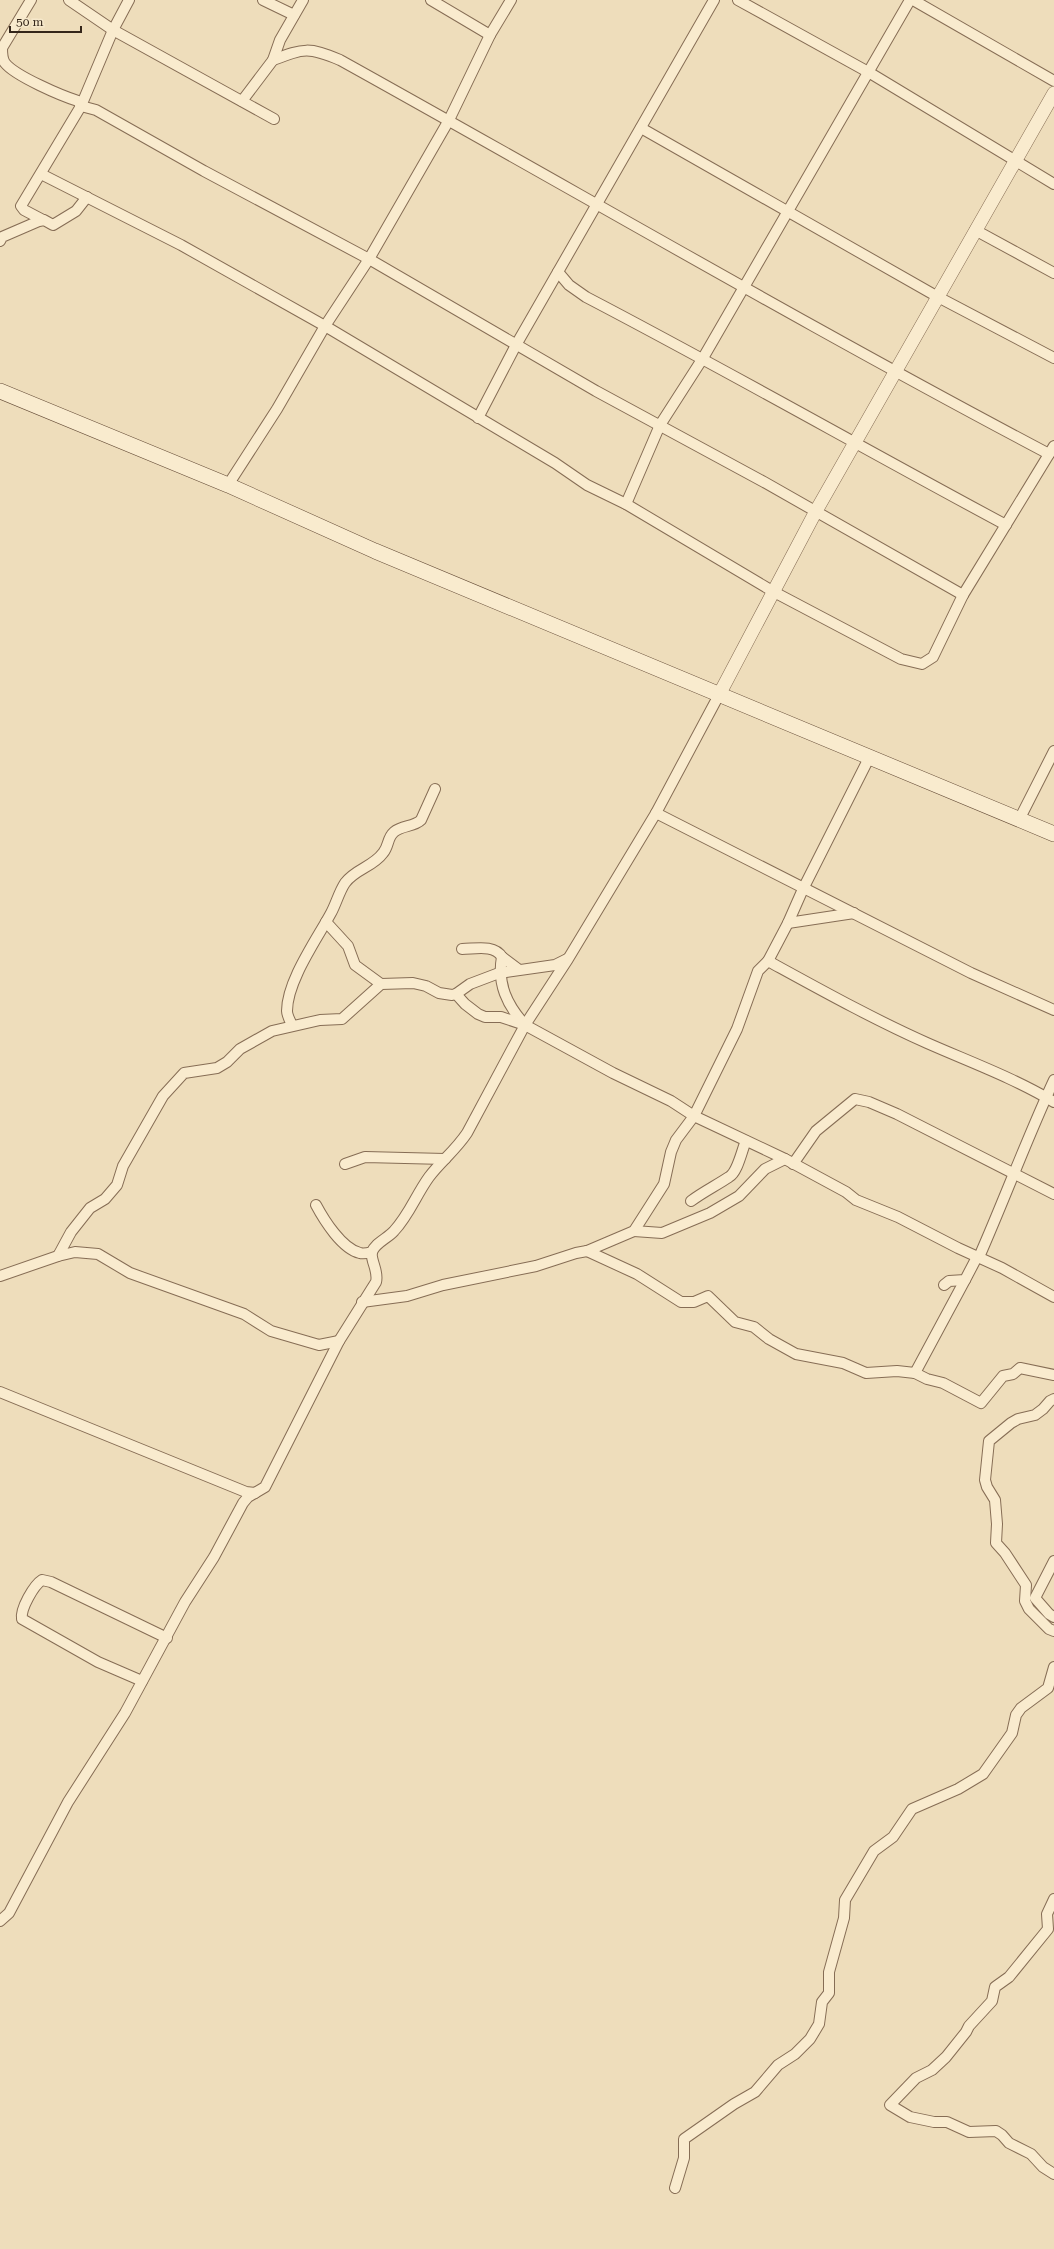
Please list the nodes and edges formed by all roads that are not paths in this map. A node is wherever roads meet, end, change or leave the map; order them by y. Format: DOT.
graph roads {
  1 [pos="31,0"];
  2 [pos="69,0"];
  3 [pos="129,0"];
  4 [pos="263,0"];
  5 [pos="303,0"];
  6 [pos="431,0"];
  7 [pos="511,0"];
  8 [pos="714,0"];
  9 [pos="738,0"];
  10 [pos="912,0"];
  11 [pos="294,15"];
  12 [pos="113,30"];
  13 [pos="490,35"];
  14 [pos="273,60"];
  15 [pos="870,73"];
  16 [pos="1054,81"];
  17 [pos="1054,93"];
  18 [pos="242,101"];
  19 [pos="81,106"];
  20 [pos="274,119"];
  21 [pos="449,120"];
  22 [pos="641,128"];
  23 [pos="1014,161"];
  24 [pos="41,174"];
  25 [pos="1054,184"];
  26 [pos="87,197"];
  27 [pos="598,203"];
  28 [pos="788,213"];
  29 [pos="43,220"];
  30 [pos="976,230"];
  31 [pos="0,240"];
  32 [pos="369,259"];
  33 [pos="558,272"];
  34 [pos="1054,273"];
  35 [pos="569,285"];
  36 [pos="744,287"];
  37 [pos="546,293"];
  38 [pos="938,298"];
  39 [pos="325,326"];
  40 [pos="516,345"];
  41 [pos="703,358"];
  42 [pos="1054,358"];
  43 [pos="894,372"];
  44 [pos="0,391"];
  45 [pos="478,418"];
  46 [pos="660,426"];
  47 [pos="854,444"];
  48 [pos="1052,450"];
  49 [pos="228,485"];
  50 [pos="626,504"];
  51 [pos="816,511"];
  52 [pos="1006,525"];
  53 [pos="774,592"];
  54 [pos="964,595"];
  55 [pos="720,693"];
  56 [pos="1054,751"];
  57 [pos="870,756"];
  58 [pos="435,789"];
  59 [pos="656,813"];
  60 [pos="1019,820"];
  61 [pos="1054,834"];
  62 [pos="803,889"];
  63 [pos="854,913"];
  64 [pos="326,922"];
  65 [pos="788,923"];
  66 [pos="462,949"];
  67 [pos="502,957"];
  68 [pos="568,959"];
  69 [pos="768,961"];
  70 [pos="518,969"];
  71 [pos="499,973"];
  72 [pos="381,984"];
  73 [pos="456,994"];
  74 [pos="1054,1010"];
  75 [pos="292,1025"];
  76 [pos="525,1025"];
  77 [pos="1054,1080"];
  78 [pos="1050,1099"];
  79 [pos="694,1116"];
  80 [pos="746,1141"];
  81 [pos="445,1159"];
  82 [pos="789,1161"];
  83 [pos="345,1164"];
  84 [pos="1014,1174"];
  85 [pos="1054,1194"];
  86 [pos="692,1201"];
  87 [pos="316,1205"];
  88 [pos="634,1231"];
  89 [pos="587,1251"];
  90 [pos="372,1252"];
  91 [pos="58,1256"];
  92 [pos="978,1257"];
  93 [pos="0,1276"];
  94 [pos="965,1280"];
  95 [pos="944,1285"];
  96 [pos="1054,1289"];
  97 [pos="1042,1290"];
  98 [pos="1054,1297"];
  99 [pos="362,1302"];
  100 [pos="339,1341"];
  101 [pos="915,1373"];
  102 [pos="1054,1375"];
  103 [pos="0,1392"];
  104 [pos="1054,1399"];
  105 [pos="255,1493"];
  106 [pos="1054,1561"];
  107 [pos="1054,1617"];
  108 [pos="1054,1631"];
  109 [pos="167,1638"];
  110 [pos="1054,1667"];
  111 [pos="142,1681"];
  112 [pos="1054,1899"];
  113 [pos="0,1921"];
  114 [pos="1054,2174"];
  115 [pos="675,2188"];
  1 -- 19 [label="street"];
  2 -- 12 [label="street"];
  3 -- 12 [label="street"];
  4 -- 11 [label="street"];
  5 -- 11 [label="street"];
  6 -- 13 [label="street"];
  7 -- 13 [label="street"];
  8 -- 22 [label="street"];
  9 -- 15 [label="street"];
  10 -- 15 [label="street"];
  10 -- 16 [label="street"];
  11 -- 14 [label="street"];
  12 -- 18 [label="street"];
  12 -- 19 [label="street"];
  13 -- 21 [label="street"];
  14 -- 18 [label="street"];
  14 -- 21 [label="street"];
  15 -- 23 [label="street"];
  15 -- 28 [label="street"];
  17 -- 23 [label="street"];
  18 -- 20 [label="street"];
  19 -- 24 [label="street"];
  19 -- 32 [label="street"];
  21 -- 27 [label="street"];
  21 -- 32 [label="street"];
  22 -- 27 [label="street"];
  22 -- 28 [label="street"];
  23 -- 25 [label="street"];
  23 -- 30 [label="street"];
  24 -- 26 [label="street"];
  24 -- 29 [label="street"];
  26 -- 29 [label="street"];
  26 -- 39 [label="street"];
  27 -- 33 [label="street"];
  27 -- 36 [label="street"];
  28 -- 36 [label="street"];
  28 -- 38 [label="street"];
  29 -- 31 [label="street"];
  30 -- 34 [label="street"];
  30 -- 38 [label="street"];
  32 -- 39 [label="street"];
  32 -- 40 [label="street"];
  33 -- 35 [label="street"];
  33 -- 37 [label="street"];
  35 -- 37 [label="street"];
  35 -- 41 [label="street"];
  36 -- 41 [label="street"];
  36 -- 43 [label="street"];
  37 -- 40 [label="street"];
  38 -- 42 [label="street"];
  38 -- 43 [label="street"];
  39 -- 45 [label="street"];
  39 -- 49 [label="street"];
  40 -- 45 [label="street"];
  40 -- 46 [label="street"];
  41 -- 46 [label="street"];
  41 -- 47 [label="street"];
  43 -- 47 [label="street"];
  43 -- 48 [label="street"];
  44 -- 49 [label="main road"];
  45 -- 50 [label="street"];
  46 -- 50 [label="street"];
  46 -- 51 [label="street"];
  47 -- 51 [label="street"];
  47 -- 52 [label="street"];
  48 -- 52 [label="street"];
  49 -- 55 [label="main road"];
  50 -- 53 [label="street"];
  51 -- 53 [label="street"];
  51 -- 54 [label="street"];
  52 -- 54 [label="street"];
  53 -- 54 [label="street"];
  53 -- 55 [label="street"];
  55 -- 57 [label="main road"];
  55 -- 59 [label="street"];
  56 -- 60 [label="street"];
  57 -- 60 [label="main road"];
  57 -- 62 [label="street"];
  58 -- 64 [label="street"];
  59 -- 62 [label="street"];
  59 -- 68 [label="street"];
  60 -- 61 [label="main road"];
  62 -- 63 [label="street"];
  62 -- 65 [label="street"];
  63 -- 65 [label="street"];
  63 -- 74 [label="street"];
  64 -- 72 [label="street"];
  64 -- 75 [label="street"];
  65 -- 69 [label="street"];
  66 -- 67 [label="street"];
  67 -- 70 [label="street"];
  67 -- 71 [label="street"];
  68 -- 70 [label="street"];
  68 -- 76 [label="street"];
  69 -- 78 [label="street"];
  69 -- 79 [label="street"];
  70 -- 71 [label="street"];
  71 -- 73 [label="street"];
  71 -- 76 [label="street"];
  72 -- 73 [label="street"];
  72 -- 75 [label="street"];
  73 -- 76 [label="street"];
  75 -- 91 [label="street"];
  76 -- 79 [label="street"];
  76 -- 81 [label="street"];
  77 -- 78 [label="street"];
  78 -- 84 [label="street"];
  79 -- 80 [label="street"];
  79 -- 88 [label="street"];
  80 -- 82 [label="street"];
  80 -- 86 [label="street"];
  81 -- 83 [label="street"];
  81 -- 90 [label="street"];
  82 -- 84 [label="street"];
  82 -- 88 [label="street"];
  82 -- 92 [label="street"];
  84 -- 85 [label="street"];
  84 -- 92 [label="street"];
  87 -- 90 [label="street"];
  88 -- 89 [label="street"];
  89 -- 99 [label="street"];
  89 -- 101 [label="street"];
  90 -- 99 [label="street"];
  91 -- 93 [label="street"];
  91 -- 100 [label="street"];
  92 -- 94 [label="street"];
  92 -- 97 [label="street"];
  94 -- 95 [label="street"];
  94 -- 101 [label="street"];
  96 -- 97 [label="street"];
  97 -- 98 [label="street"];
  99 -- 100 [label="street"];
  100 -- 105 [label="street"];
  101 -- 102 [label="street"];
  103 -- 105 [label="street"];
  104 -- 108 [label="street"];
  105 -- 109 [label="street"];
  106 -- 107 [label="street"];
  109 -- 111 [label="street"];
  109 -- 111 [label="street"];
  110 -- 115 [label="street"];
  111 -- 113 [label="street"];
  112 -- 114 [label="street"];
}
